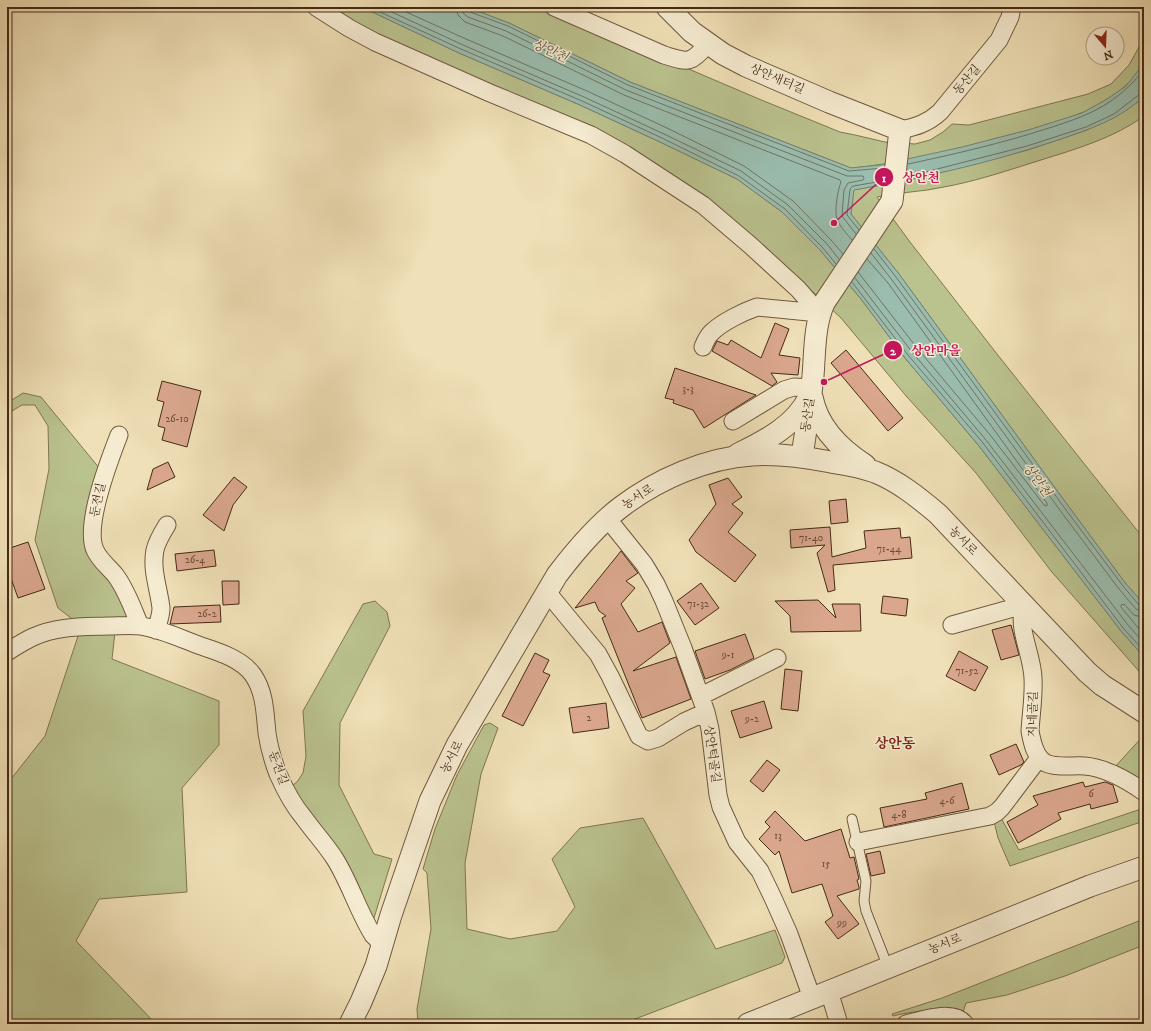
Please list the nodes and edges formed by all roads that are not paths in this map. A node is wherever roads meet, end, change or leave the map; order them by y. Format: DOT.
graph roads {
  1 [pos="316,7"];
  2 [pos="554,7"];
  3 [pos="667,7"];
  4 [pos="1012,7"];
  5 [pos="707,44"];
  6 [pos="899,135"];
  7 [pos="822,308"];
  8 [pos="703,347"];
  9 [pos="811,390"];
  10 [pos="733,421"];
  11 [pos="119,435"];
  12 [pos="802,456"];
  13 [pos="729,458"];
  14 [pos="875,472"];
  15 [pos="607,518"];
  16 [pos="167,525"];
  17 [pos="547,592"];
  18 [pos="1024,605"];
  19 [pos="952,625"];
  20 [pos="140,626"];
  21 [pos="156,630"];
  22 [pos="7,652"];
  23 [pos="777,658"];
  24 [pos="701,696"];
  25 [pos="706,712"];
  26 [pos="1144,712"];
  27 [pos="1039,758"];
  28 [pos="1144,792"];
  29 [pos="852,819"];
  30 [pos="858,842"];
  31 [pos="1144,867"];
  32 [pos="383,942"];
  33 [pos="888,967"];
  34 [pos="820,994"];
  35 [pos="350,1024"];
  36 [pos="748,1024"];
  37 [pos="839,1024"];
  38 [pos="906,1024"];
  39 [pos="965,1024"];
  1 -- 7 [label="street"];
  2 -- 5 [label="street"];
  3 -- 5 [label="street, 상안새터길"];
  4 -- 6 [label="street, 동산길"];
  5 -- 6 [label="street, 상안새터길"];
  6 -- 7 [label="street"];
  7 -- 8 [label="street"];
  7 -- 9 [label="street, 동산길"];
  9 -- 10 [label="street"];
  9 -- 12 [label="street, 동산길"];
  9 -- 13 [label="street"];
  9 -- 14 [label="street"];
  11 -- 20 [label="street, 둔전길"];
  12 -- 13 [label="street, 농서로"];
  12 -- 14 [label="street, 농서로"];
  13 -- 15 [label="street, 농서로"];
  14 -- 18 [label="street, 농서로"];
  15 -- 17 [label="street, 농서로"];
  15 -- 24 [label="street"];
  16 -- 21 [label="street"];
  17 -- 25 [label="street, 상안턱골길"];
  17 -- 32 [label="street, 농서로"];
  18 -- 19 [label="street"];
  18 -- 26 [label="street, 농서로"];
  18 -- 27 [label="street, 지네골길"];
  20 -- 21 [label="street, 둔전길"];
  20 -- 22 [label="street, 둔전길"];
  21 -- 32 [label="street, 둔전길"];
  23 -- 24 [label="street"];
  24 -- 25 [label="street"];
  25 -- 34 [label="street, 상안턱골길"];
  27 -- 28 [label="street"];
  27 -- 30 [label="street"];
  29 -- 30 [label="lane"];
  30 -- 33 [label="lane"];
  31 -- 33 [label="street, 농서로"];
  32 -- 35 [label="street, 농서로"];
  33 -- 34 [label="street, 농서로"];
  34 -- 36 [label="street, 농서로"];
  34 -- 37 [label="street, 상안턱골길"];
  38 -- 39 [label="street"];
}
